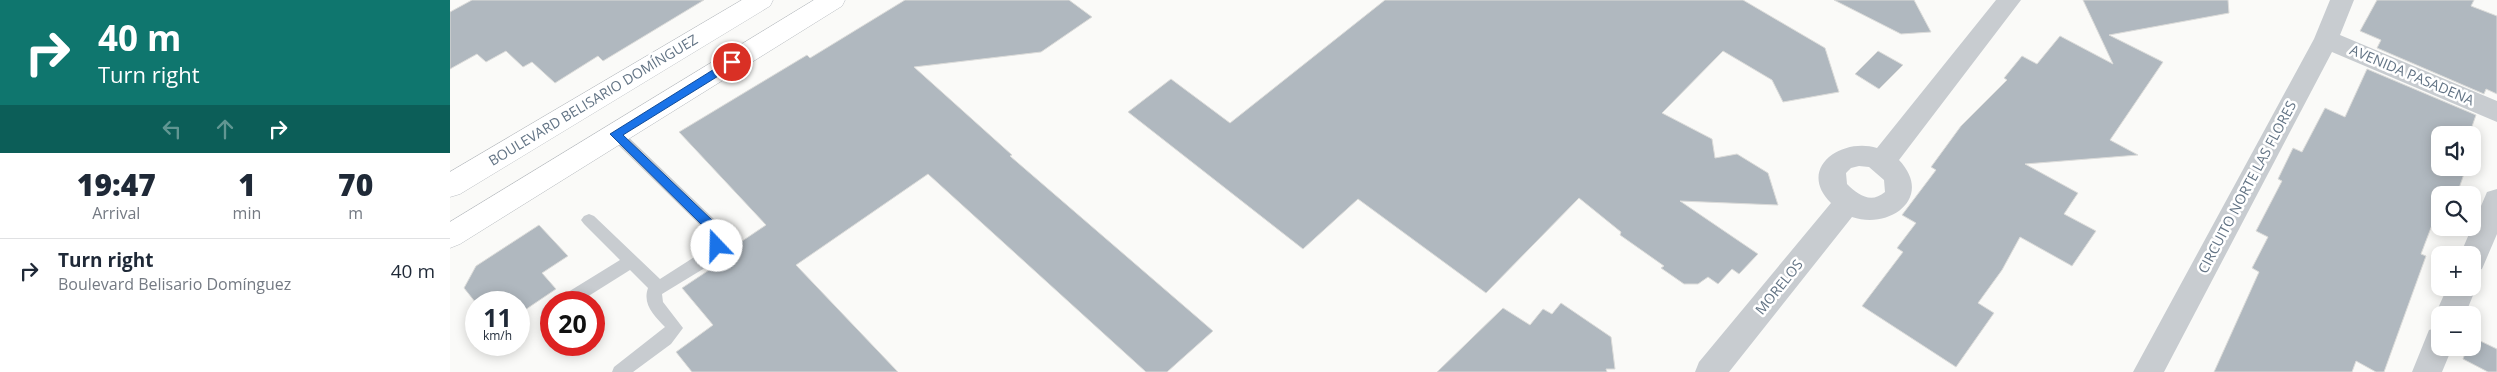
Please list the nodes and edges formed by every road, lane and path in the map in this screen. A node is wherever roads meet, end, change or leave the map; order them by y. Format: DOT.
graph roads {
  1 [pos="761,0"];
  2 [pos="833,0"];
  3 [pos="2009,0"];
  4 [pos="2342,0"];
  5 [pos="2326,39"];
  6 [pos="2497,112"];
  7 [pos="616,134"];
  8 [pos="1882,162"];
  9 [pos="450,186"];
  10 [pos="2497,200"];
  11 [pos="1848,202"];
  12 [pos="589,220"];
  13 [pos="450,236"];
  14 [pos="2478,246"];
  15 [pos="631,261"];
  16 [pos="658,287"];
  17 [pos="583,291"];
  18 [pos="2434,356"];
  19 [pos="620,372"];
  20 [pos="1710,372"];
  21 [pos="2148,372"];
  22 [pos="2427,372"];
  1 -- 9 [label="main road, BOULEVARD BELISARIO DOMÍNGUEZ"];
  2 -- 7 [label="main road"];
  3 -- 8 [label="street"];
  4 -- 5 [label="street, CIRCUITO NORTE LAS FLORES"];
  5 -- 6 [label="street, AVENIDA PASADENA"];
  5 -- 21 [label="street, CIRCUITO NORTE LAS FLORES"];
  7 -- 13 [label="main road"];
  7 -- 16 [label="lane"];
  8 -- 11 [label="street"];
  8 -- 11 [label="street"];
  10 -- 14 [label="street"];
  11 -- 20 [label="street, MORELOS"];
  12 -- 15 [label="lane"];
  15 -- 16 [label="lane"];
  15 -- 17 [label="lane"];
  16 -- 19 [label="lane"];
  18 -- 22 [label="street"];
}
